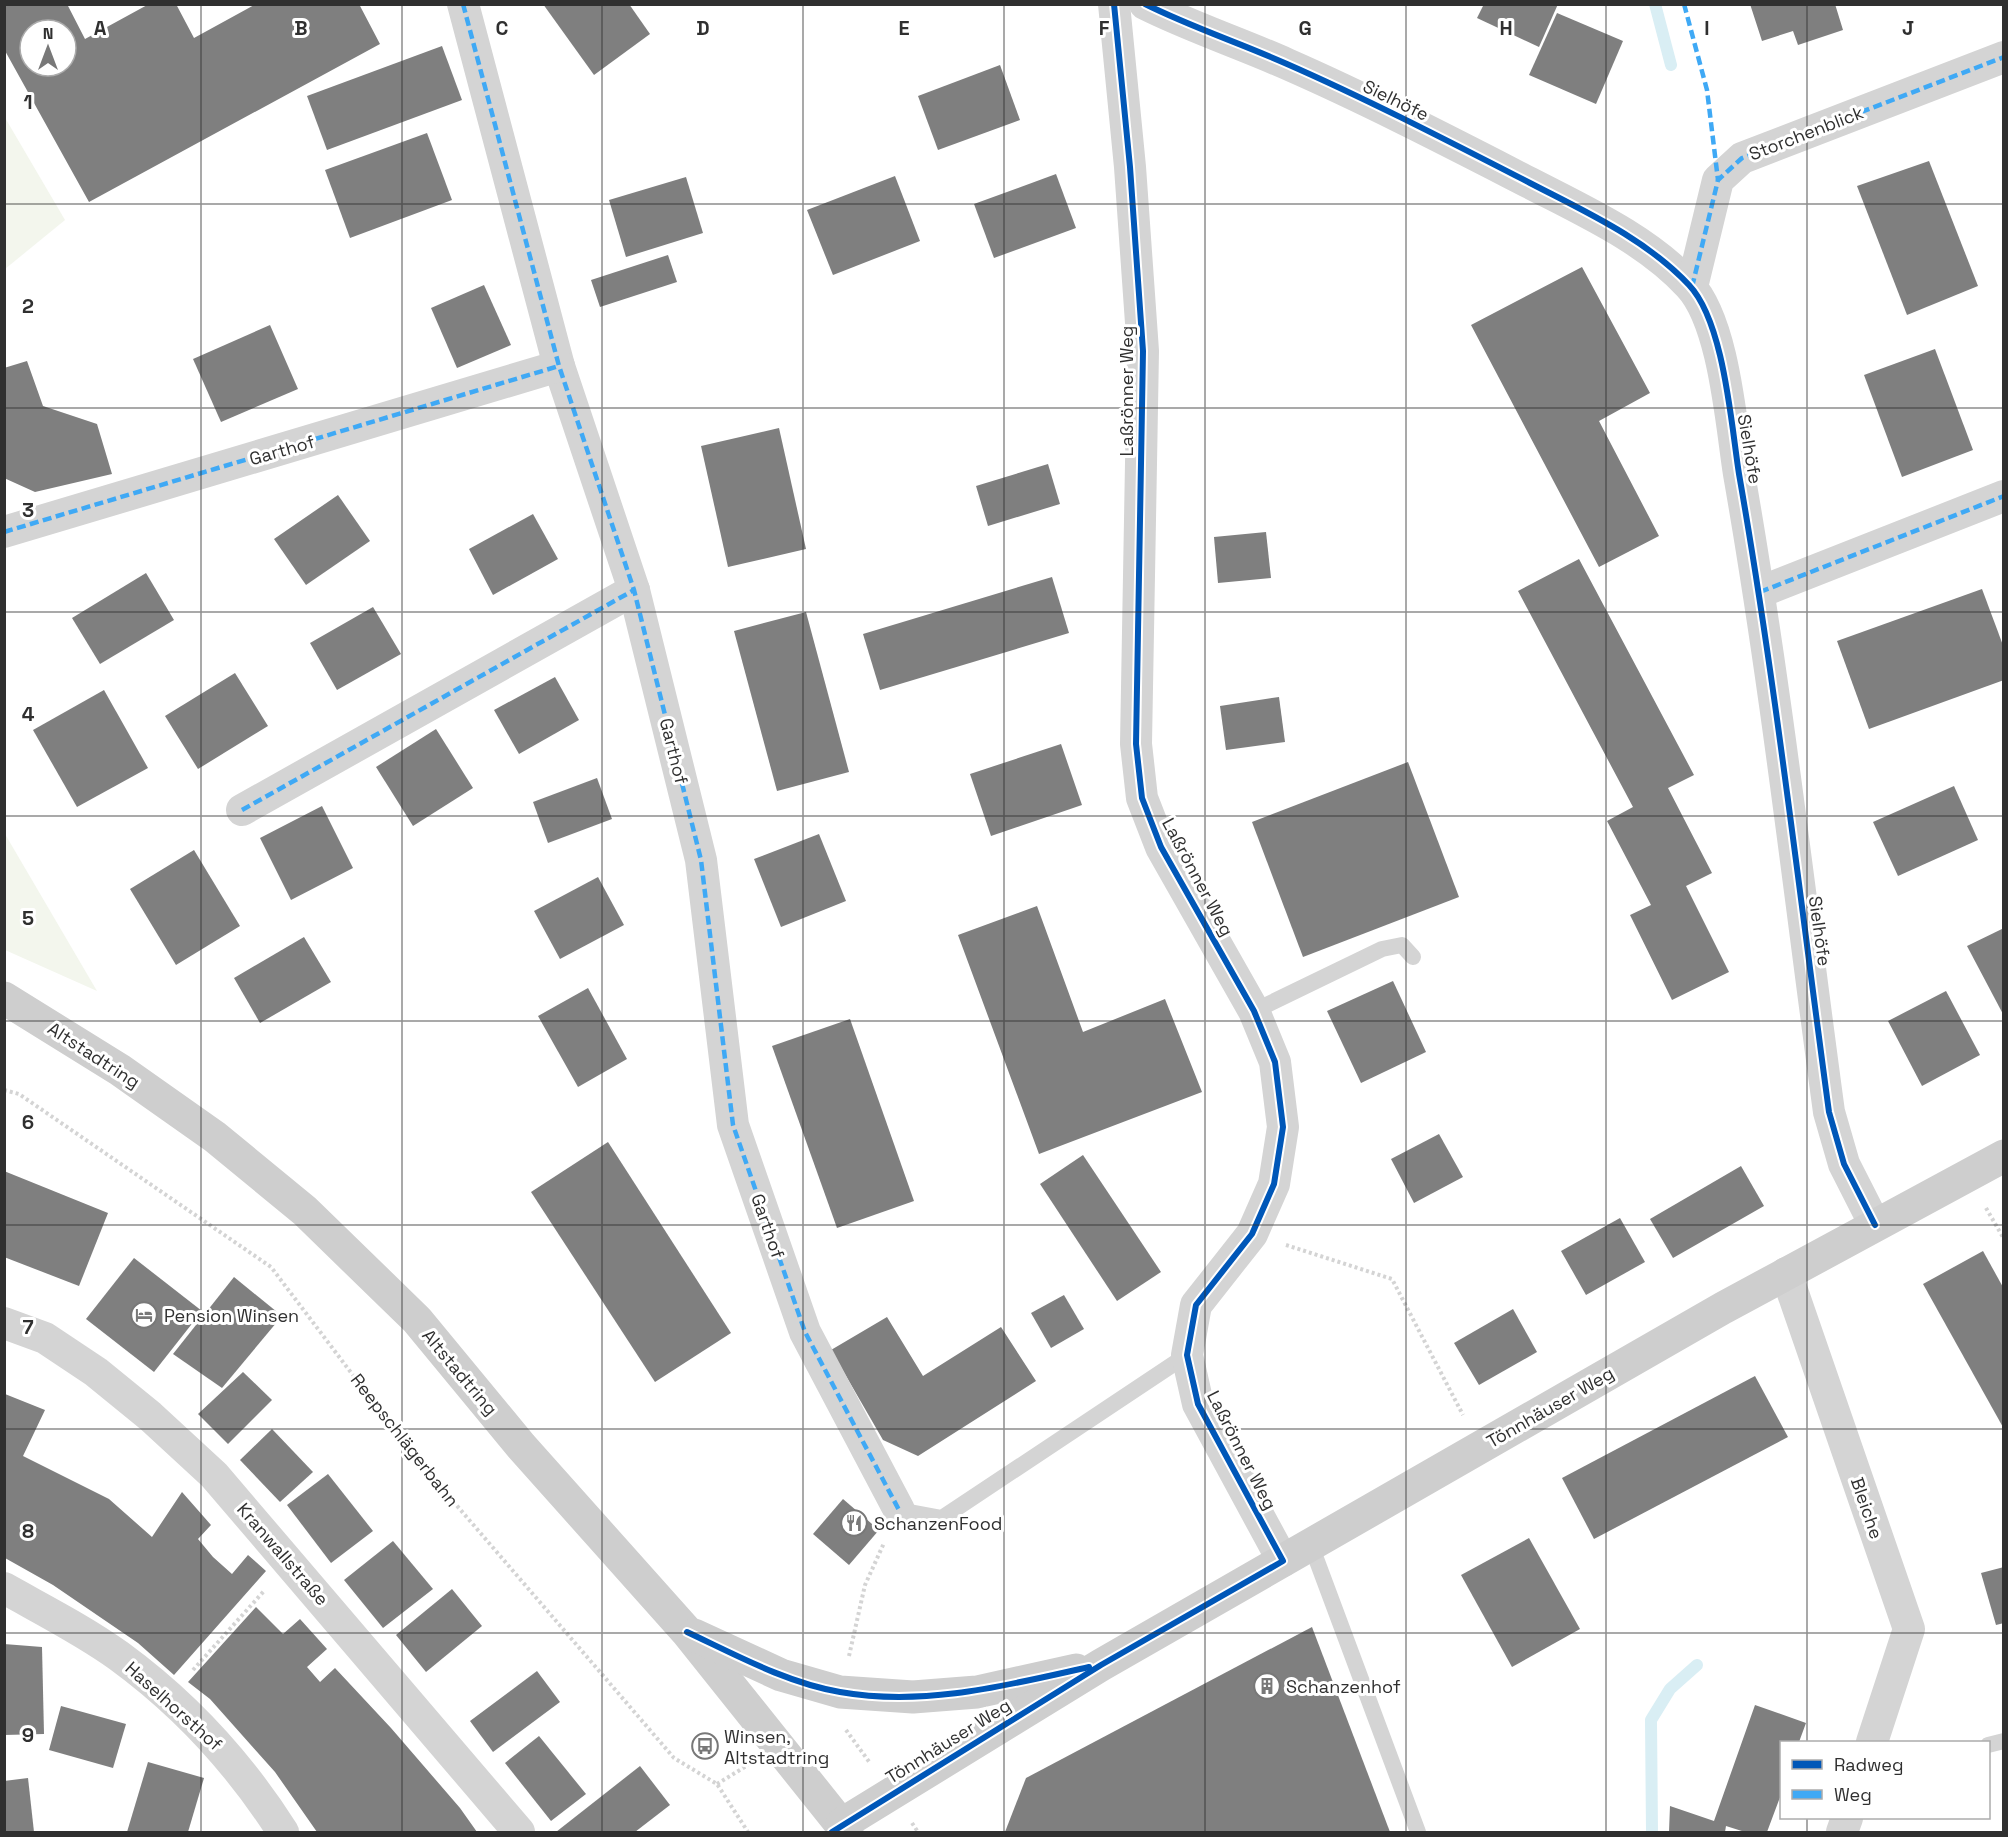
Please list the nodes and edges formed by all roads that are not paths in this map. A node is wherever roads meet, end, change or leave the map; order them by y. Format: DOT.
graph roads {
  1 [pos="463,4"];
  2 [pos="1114,4"];
  3 [pos="1145,4"];
  4 [pos="2004,57"];
  5 [pos="1692,287"];
  6 [pos="559,366"];
  7 [pos="2004,496"];
  8 [pos="4,532"];
  9 [pos="634,590"];
  10 [pos="1760,592"];
  11 [pos="242,810"];
  12 [pos="1413,957"];
  13 [pos="4,998"];
  14 [pos="1254,1011"];
  15 [pos="2004,1156"];
  16 [pos="1875,1225"];
  17 [pos="1786,1273"];
  18 [pos="4,1323"];
  19 [pos="1187,1355"];
  20 [pos="899,1510"];
  21 [pos="1297,1553"];
  22 [pos="5,1589"];
  23 [pos="687,1632"];
  24 [pos="1101,1665"];
  25 [pos="1873,1741"];
  26 [pos="840,1830"];
  27 [pos="284,1833"];
  28 [pos="519,1833"];
  29 [pos="1418,1833"];
  1 -- 6 [label="street, Garthof"];
  2 -- 14 [label="street, Laßrönner Weg"];
  3 -- 5 [label="street, Sielhöfe"];
  4 -- 5 [label="street, Storchenblick"];
  5 -- 10 [label="street, Sielhöfe"];
  6 -- 8 [label="street, Garthof"];
  6 -- 9 [label="street, Garthof"];
  7 -- 10 [label="street"];
  9 -- 11 [label="street"];
  9 -- 20 [label="street, Garthof"];
  10 -- 16 [label="street, Sielhöfe"];
  12 -- 14 [label="lane"];
  13 -- 23 [label="main road, Altstadtring"];
  14 -- 19 [label="street, Laßrönner Weg"];
  15 -- 16 [label="main road, Tönnhäuser Weg"];
  16 -- 17 [label="main road, Tönnhäuser Weg"];
  17 -- 21 [label="main road, Tönnhäuser Weg"];
  17 -- 25 [label="street, Bleiche"];
  18 -- 28 [label="street, Kranwallstraße"];
  19 -- 20 [label="lane, Garthof"];
  19 -- 21 [label="street, Laßrönner Weg"];
  21 -- 24 [label="main road, Tönnhäuser Weg"];
  21 -- 29 [label="lane"];
  22 -- 27 [label="street, Haselhorsthof"];
  23 -- 24 [label="main road, Tönnhäuser Weg"];
  23 -- 26 [label="main road, Altstadtring"];
  24 -- 26 [label="main road, Tönnhäuser Weg"];
}
